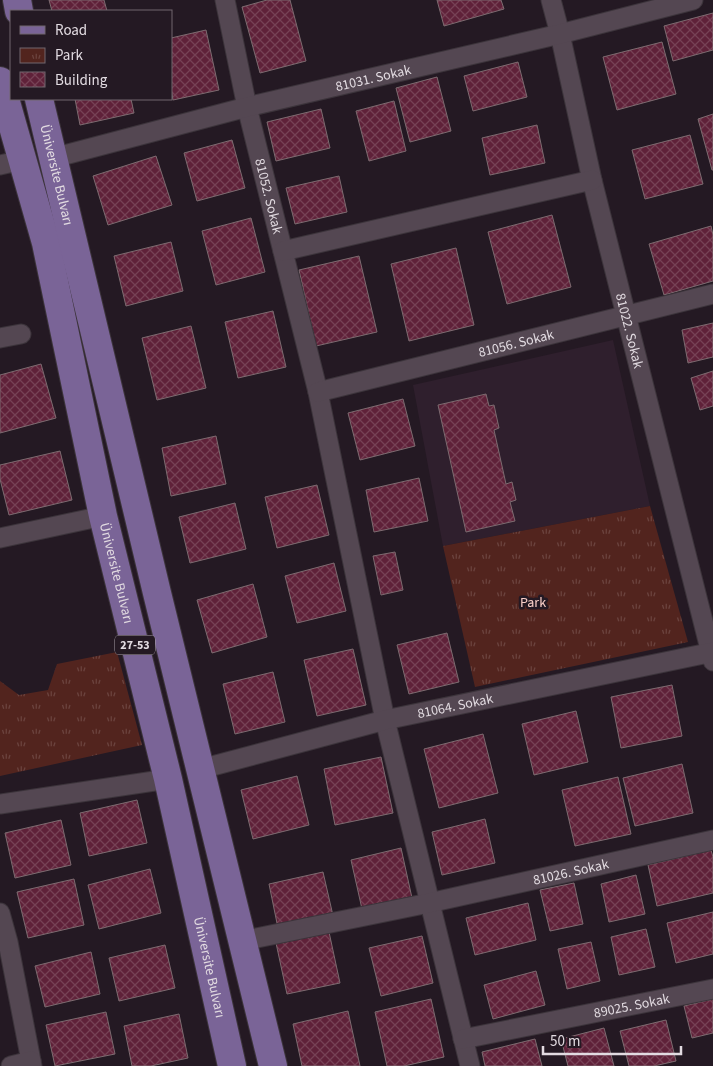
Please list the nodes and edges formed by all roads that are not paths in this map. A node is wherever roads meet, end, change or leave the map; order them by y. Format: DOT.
graph roads {
  1 [pos="225,0"];
  2 [pos="551,0"];
  3 [pos="693,0"];
  4 [pos="560,34"];
  5 [pos="0,81"];
  6 [pos="39,100"];
  7 [pos="247,107"];
  8 [pos="53,158"];
  9 [pos="11,162"];
  10 [pos="592,180"];
  11 [pos="283,251"];
  12 [pos="713,294"];
  13 [pos="626,315"];
  14 [pos="22,334"];
  15 [pos="0,338"];
  16 [pos="318,392"];
  17 [pos="103,516"];
  18 [pos="0,538"];
  19 [pos="712,655"];
  20 [pos="385,720"];
  21 [pos="201,769"];
  22 [pos="168,779"];
  23 [pos="0,804"];
  24 [pos="713,840"];
  25 [pos="429,903"];
  26 [pos="0,913"];
  27 [pos="242,941"];
  28 [pos="4,943"];
  29 [pos="713,989"];
  30 [pos="463,1039"];
  31 [pos="31,1064"];
  32 [pos="11,1066"];
  33 [pos="232,1066"];
  34 [pos="273,1066"];
  35 [pos="470,1066"];
  1 -- 7 [label="street, 81052. Sokak"];
  2 -- 4 [label="street, 81022. Sokak"];
  3 -- 4 [label="street, 81031. Sokak"];
  4 -- 7 [label="street, 81031. Sokak"];
  4 -- 10 [label="street, 81022. Sokak"];
  5 -- 9 [label="main road, Üniversite Bulvarı / 27-53"];
  6 -- 8 [label="main road, Üniversite Bulvarı"];
  7 -- 8 [label="street, 81031. Sokak"];
  7 -- 11 [label="street, 81052. Sokak"];
  8 -- 21 [label="main road, Üniversite Bulvarı"];
  9 -- 17 [label="main road, Üniversite Bulvarı / 27-53"];
  10 -- 11 [label="street"];
  10 -- 13 [label="street, 81022. Sokak"];
  11 -- 16 [label="street, 81052. Sokak"];
  12 -- 13 [label="street, 81056. Sokak"];
  13 -- 16 [label="street, 81056. Sokak"];
  13 -- 19 [label="street, 81022. Sokak"];
  14 -- 15 [label="street"];
  16 -- 20 [label="street, 81052. Sokak"];
  17 -- 18 [label="street"];
  17 -- 22 [label="main road, Üniversite Bulvarı / 27-53"];
  19 -- 20 [label="street, 81064. Sokak"];
  20 -- 21 [label="street, 81064. Sokak"];
  20 -- 25 [label="street, 81052. Sokak"];
  21 -- 27 [label="main road, Üniversite Bulvarı"];
  22 -- 23 [label="street"];
  22 -- 33 [label="main road, Üniversite Bulvarı / 27-53"];
  24 -- 25 [label="street, 81026. Sokak"];
  25 -- 27 [label="street, 81026. Sokak"];
  25 -- 30 [label="street, 81052. Sokak"];
  26 -- 28 [label="street"];
  27 -- 34 [label="main road, Üniversite Bulvarı"];
  28 -- 31 [label="street"];
  29 -- 30 [label="street, 89025. Sokak"];
  30 -- 35 [label="street, 81052. Sokak"];
  31 -- 32 [label="street"];
}
